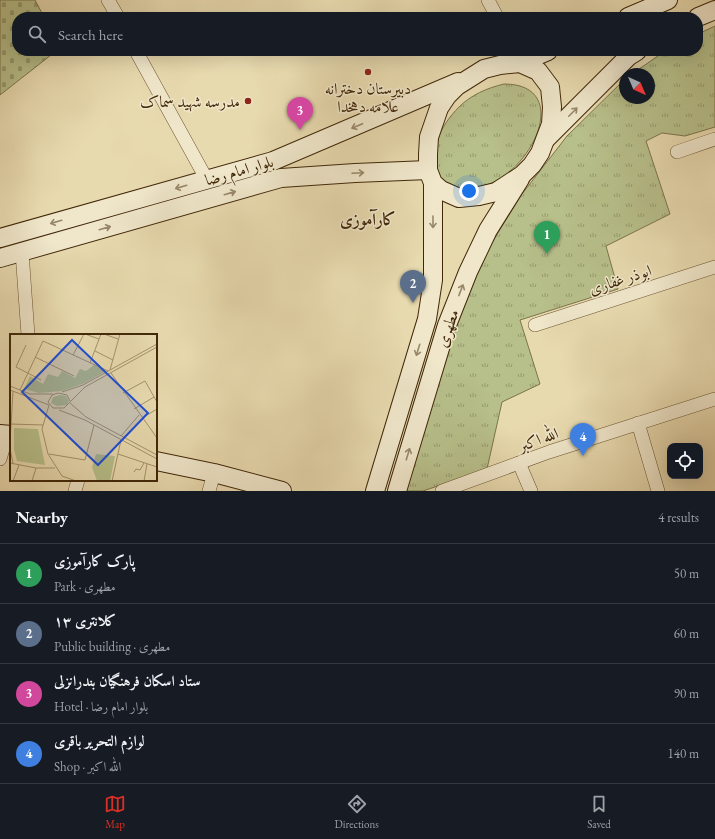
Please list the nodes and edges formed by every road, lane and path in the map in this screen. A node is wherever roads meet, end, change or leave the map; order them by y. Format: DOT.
graph roads {
  1 [pos="108,0"];
  2 [pos="488,0"];
  3 [pos="668,0"];
  4 [pos="715,10"];
  5 [pos="115,12"];
  6 [pos="494,12"];
  7 [pos="640,12"];
  8 [pos="703,15"];
  9 [pos="139,56"];
  10 [pos="629,56"];
  11 [pos="517,57"];
  12 [pos="470,77"];
  13 [pos="715,139"];
  14 [pos="546,140"];
  15 [pos="678,152"];
  16 [pos="522,175"];
  17 [pos="431,176"];
  18 [pos="207,180"];
  19 [pos="2,234"];
  20 [pos="22,252"];
  21 [pos="0,258"];
  22 [pos="715,267"];
  23 [pos="535,324"];
  24 [pos="28,334"];
  25 [pos="715,399"];
  26 [pos="638,423"];
  27 [pos="6,435"];
  28 [pos="0,459"];
  29 [pos="157,461"];
  30 [pos="519,463"];
  31 [pos="214,473"];
  32 [pos="78,481"];
  33 [pos="75,491"];
  34 [pos="209,491"];
  35 [pos="282,491"];
  36 [pos="375,491"];
  37 [pos="397,491"];
  38 [pos="442,491"];
  39 [pos="531,491"];
  40 [pos="658,491"];
  1 -- 5 [label="street"];
  2 -- 6 [label="street"];
  3 -- 7 [label="main road"];
  4 -- 8 [label="main road"];
  9 -- 18 [label="street"];
  14 -- 10 [label="main road, one-way"];
  11 -- 12 [label="main road"];
  11 -- 14 [label="main road"];
  12 -- 17 [label="main road"];
  12 -- 18 [label="main road, بلوار امام رضا, one-way"];
  13 -- 15 [label="street"];
  14 -- 16 [label="main road"];
  16 -- 17 [label="main road"];
  37 -- 16 [label="main road, مطهری, one-way"];
  20 -- 17 [label="main road, بلوار امام رضا, one-way"];
  17 -- 36 [label="main road, مطهری, one-way"];
  18 -- 19 [label="main road, بلوار امام رضا, one-way"];
  20 -- 21 [label="main road, بلوار امام رضا"];
  20 -- 24 [label="street"];
  22 -- 23 [label="street, ابوذر غفاری"];
  25 -- 26 [label="street, الله اکبر"];
  26 -- 30 [label="street, الله اکبر"];
  26 -- 40 [label="street"];
  27 -- 28 [label="street"];
  29 -- 31 [label="main road"];
  30 -- 38 [label="street, الله اکبر"];
  30 -- 39 [label="street"];
  31 -- 34 [label="street"];
  31 -- 35 [label="main road"];
  32 -- 33 [label="street"];
}
